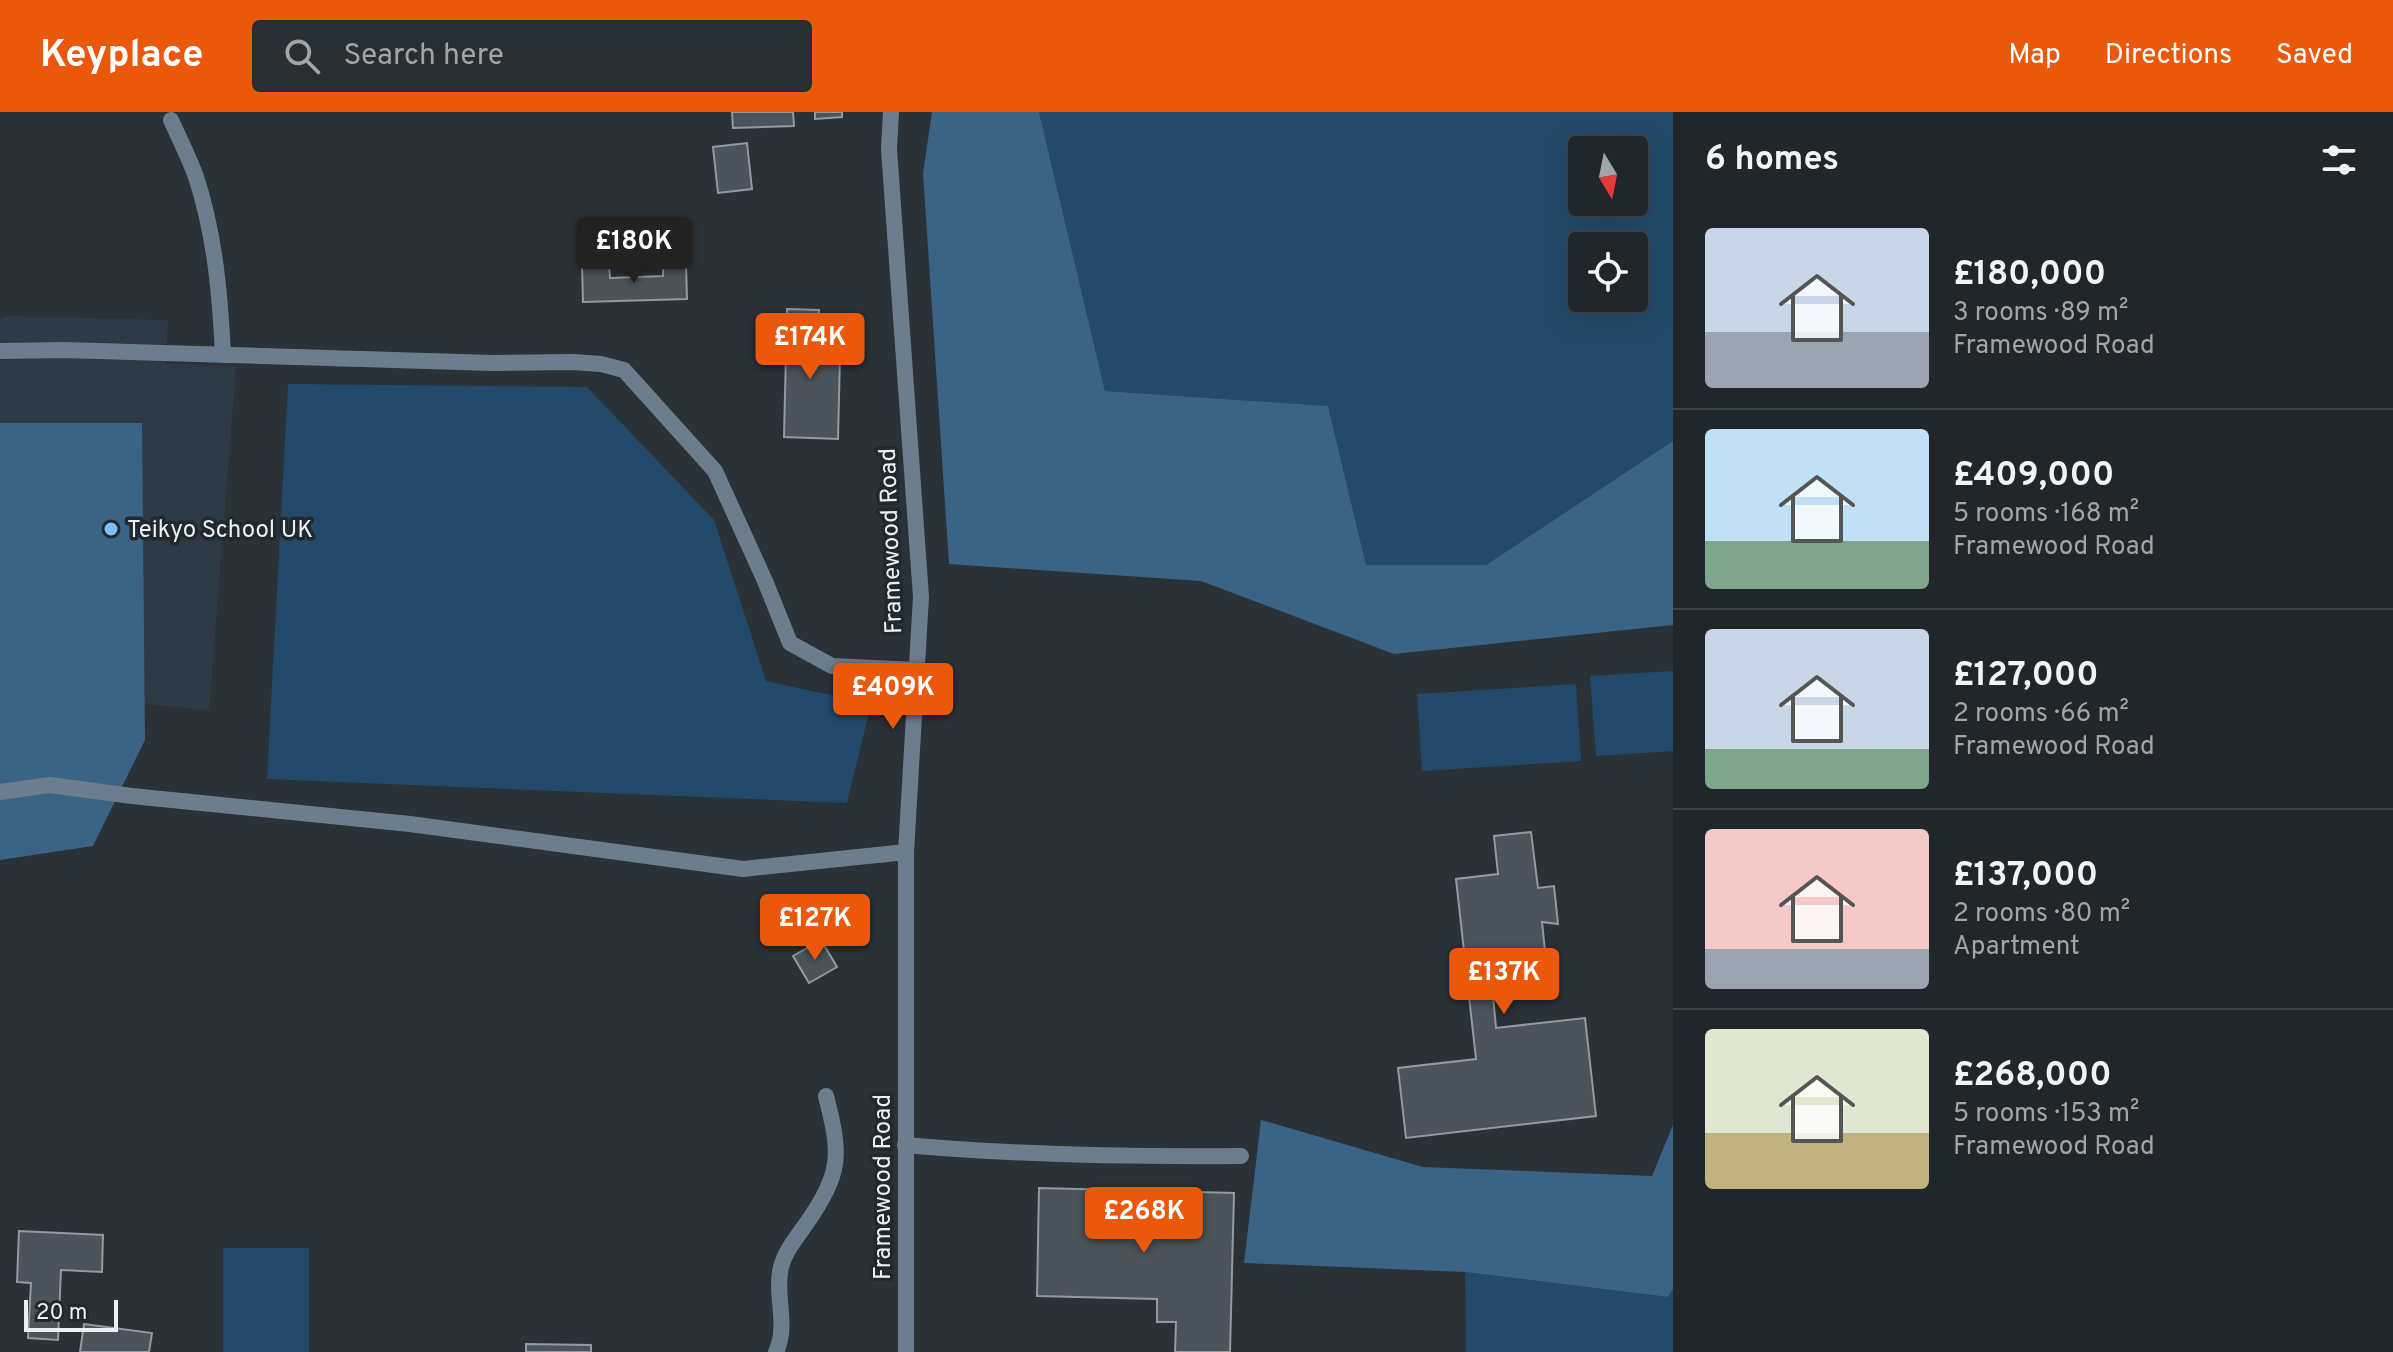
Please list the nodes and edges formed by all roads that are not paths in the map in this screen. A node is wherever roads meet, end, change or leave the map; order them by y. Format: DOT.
graph roads {
  1 [pos="891,112"];
  2 [pos="171,120"];
  3 [pos="0,351"];
  4 [pos="223,355"];
  5 [pos="917,670"];
  6 [pos="0,792"];
  7 [pos="906,852"];
  8 [pos="826,1096"];
  9 [pos="905,1145"];
  10 [pos="1241,1156"];
  11 [pos="776,1352"];
  12 [pos="906,1352"];
  1 -- 5 [label="street, Framewood Road"];
  2 -- 4 [label="street"];
  3 -- 4 [label="street"];
  4 -- 5 [label="street"];
  5 -- 7 [label="street, Framewood Road"];
  6 -- 7 [label="street"];
  7 -- 9 [label="street, Framewood Road"];
  8 -- 11 [label="street"];
  9 -- 10 [label="street"];
  9 -- 12 [label="street, Framewood Road"];
}
